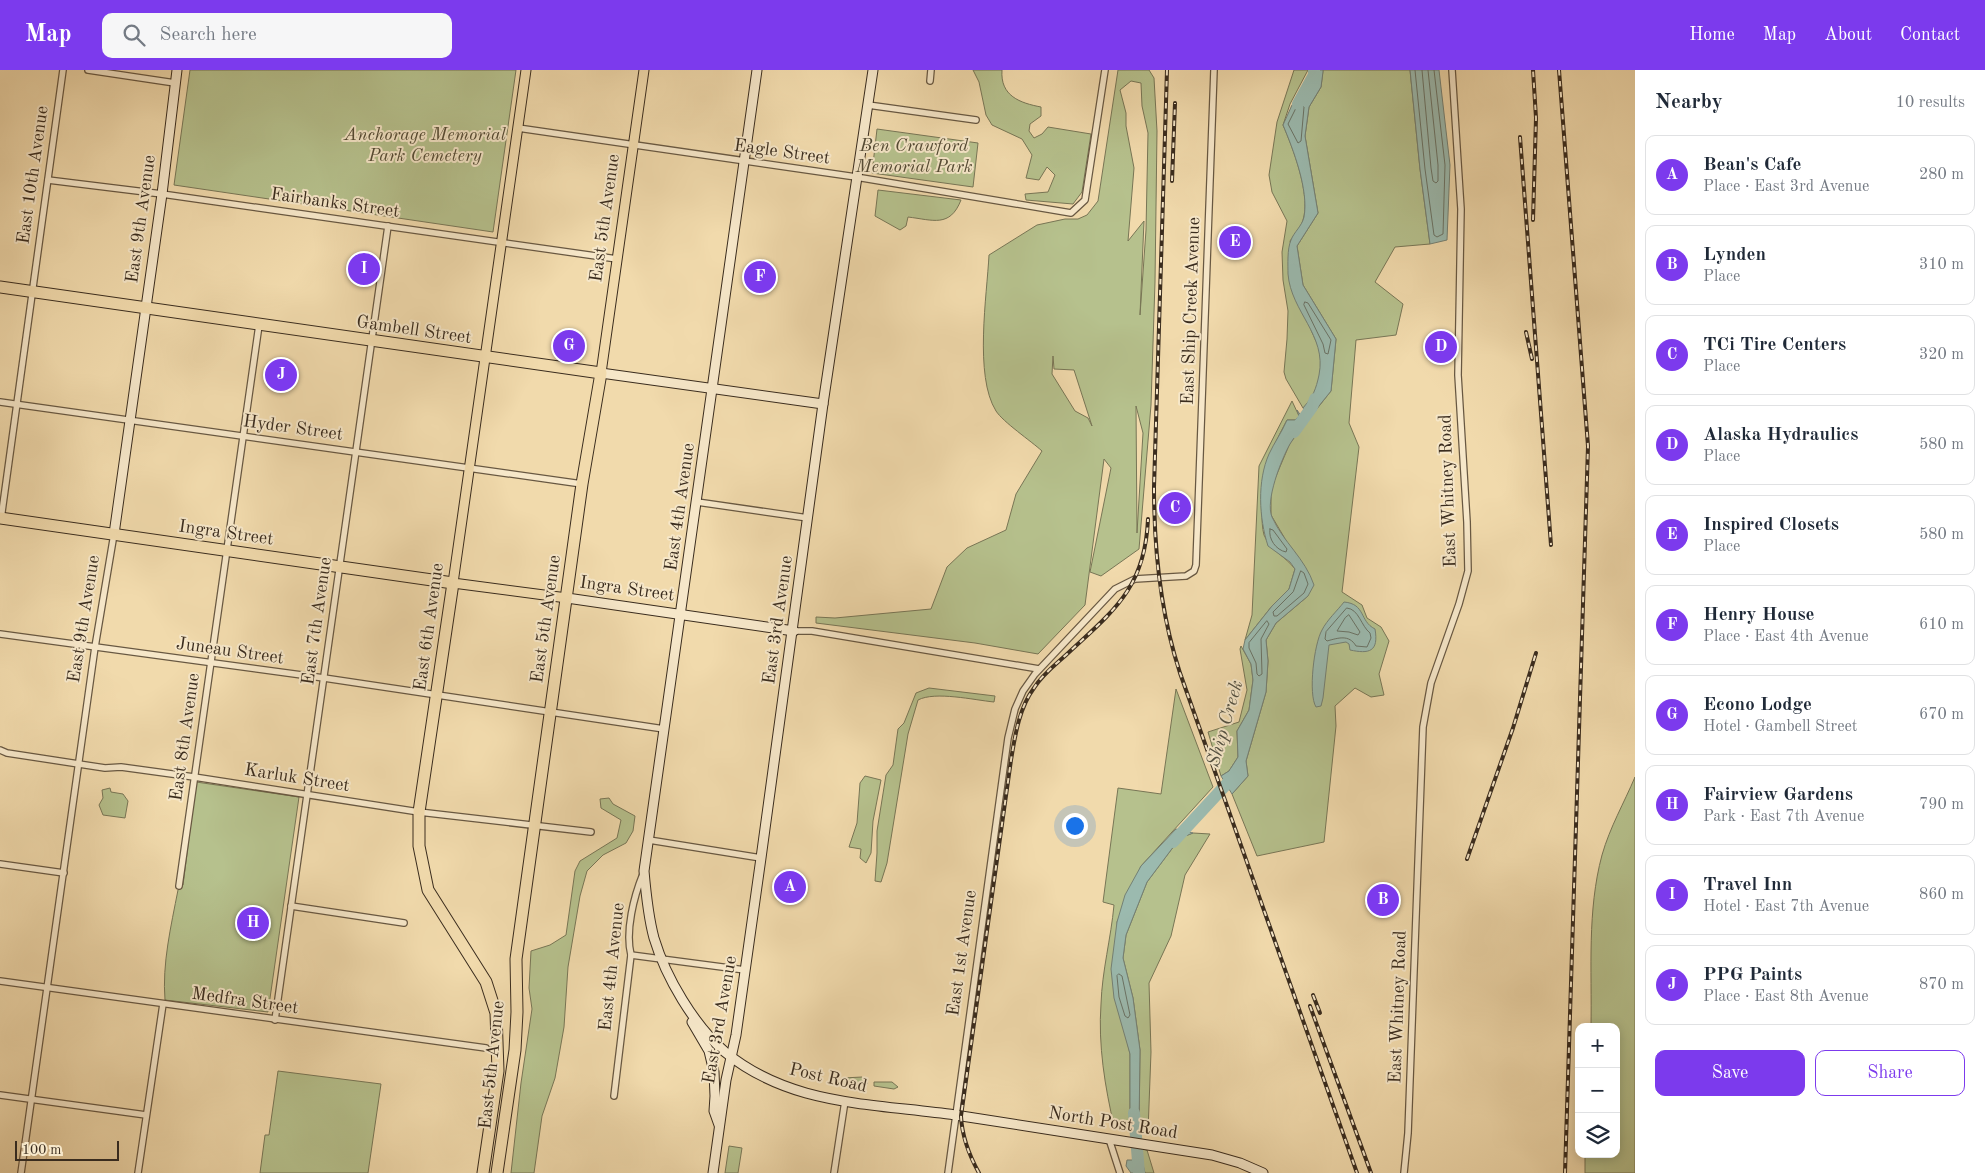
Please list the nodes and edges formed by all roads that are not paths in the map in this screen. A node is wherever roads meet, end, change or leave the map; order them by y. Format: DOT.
graph roads {
  1 [pos="63,70"];
  2 [pos="88,70"];
  3 [pos="177,70"];
  4 [pos="526,70"];
  5 [pos="644,70"];
  6 [pos="757,70"];
  7 [pos="873,70"];
  8 [pos="931,70"];
  9 [pos="1105,70"];
  10 [pos="1214,70"];
  11 [pos="1452,70"];
  12 [pos="930,81"];
  13 [pos="175,83"];
  14 [pos="868,105"];
  15 [pos="976,120"];
  16 [pos="518,128"];
  17 [pos="633,146"];
  18 [pos="743,162"];
  19 [pos="856,178"];
  20 [pos="48,180"];
  21 [pos="162,194"];
  22 [pos="388,226"];
  23 [pos="503,242"];
  24 [pos="617,259"];
  25 [pos="0,287"];
  26 [pos="32,291"];
  27 [pos="145,308"];
  28 [pos="259,325"];
  29 [pos="371,342"];
  30 [pos="486,358"];
  31 [pos="601,373"];
  32 [pos="713,390"];
  33 [pos="0,402"];
  34 [pos="16,404"];
  35 [pos="823,404"];
  36 [pos="130,421"];
  37 [pos="243,436"];
  38 [pos="356,452"];
  39 [pos="470,468"];
  40 [pos="582,484"];
  41 [pos="697,502"];
  42 [pos="0,518"];
  43 [pos="808,518"];
  44 [pos="0,522"];
  45 [pos="114,534"];
  46 [pos="227,550"];
  47 [pos="1198,553"];
  48 [pos="339,568"];
  49 [pos="453,583"];
  50 [pos="567,598"];
  51 [pos="797,603"];
  52 [pos="681,615"];
  53 [pos="769,627"];
  54 [pos="794,631"];
  55 [pos="0,634"];
  56 [pos="96,647"];
  57 [pos="210,664"];
  58 [pos="1039,669"];
  59 [pos="324,678"];
  60 [pos="438,696"];
  61 [pos="551,713"];
  62 [pos="664,729"];
  63 [pos="0,750"];
  64 [pos="79,764"];
  65 [pos="194,777"];
  66 [pos="307,794"];
  67 [pos="419,812"];
  68 [pos="535,826"];
  69 [pos="591,832"];
  70 [pos="649,840"];
  71 [pos="761,858"];
  72 [pos="0,864"];
  73 [pos="644,871"];
  74 [pos="64,873"];
  75 [pos="179,886"];
  76 [pos="291,906"];
  77 [pos="404,923"];
  78 [pos="631,954"];
  79 [pos="661,959"];
  80 [pos="745,970"];
  81 [pos="0,981"];
  82 [pos="47,989"];
  83 [pos="163,1004"];
  84 [pos="275,1020"];
  85 [pos="486,1048"];
  86 [pos="731,1057"];
  87 [pos="0,1095"];
  88 [pos="614,1096"];
  89 [pos="32,1100"];
  90 [pos="845,1101"];
  91 [pos="146,1115"];
  92 [pos="955,1115"];
  93 [pos="720,1126"];
  94 [pos="1109,1139"];
  95 [pos="22,1173"];
  96 [pos="138,1173"];
  97 [pos="483,1173"];
  98 [pos="497,1173"];
  99 [pos="713,1173"];
  100 [pos="834,1173"];
  101 [pos="948,1173"];
  102 [pos="1120,1173"];
  103 [pos="1263,1173"];
  104 [pos="1404,1173"];
  1 -- 20 [label="street, East 10th Avenue"];
  2 -- 13 [label="street"];
  3 -- 13 [label="main road, East 9th Avenue"];
  4 -- 16 [label="main road, East 6th Avenue"];
  5 -- 17 [label="main road, East 5th Avenue"];
  6 -- 18 [label="main road, East 4th Avenue"];
  7 -- 14 [label="main road, East 3rd Avenue"];
  8 -- 12 [label="street"];
  9 -- 19 [label="street, Eagle Street"];
  10 -- 47 [label="street, East Ship Creek Avenue"];
  11 -- 104 [label="street, East Whitney Road"];
  13 -- 21 [label="main road, East 9th Avenue"];
  14 -- 15 [label="street"];
  14 -- 19 [label="main road, East 3rd Avenue"];
  16 -- 17 [label="street, Eagle Street"];
  16 -- 23 [label="main road, East 6th Avenue"];
  17 -- 18 [label="street, Eagle Street"];
  17 -- 24 [label="main road, East 5th Avenue"];
  18 -- 19 [label="street, Eagle Street"];
  18 -- 32 [label="main road, East 4th Avenue"];
  19 -- 35 [label="main road, East 3rd Avenue"];
  20 -- 21 [label="street, Fairbanks Street"];
  20 -- 26 [label="street, East 10th Avenue"];
  21 -- 22 [label="street, Fairbanks Street"];
  21 -- 27 [label="main road, East 9th Avenue"];
  22 -- 23 [label="street, Fairbanks Street"];
  22 -- 29 [label="street, East 7th Avenue"];
  23 -- 24 [label="street, Fairbanks Street"];
  23 -- 30 [label="main road, East 6th Avenue"];
  24 -- 31 [label="main road, East 5th Avenue"];
  25 -- 26 [label="highway, Gambell Street"];
  26 -- 27 [label="highway, Gambell Street"];
  26 -- 34 [label="street, East 10th Avenue"];
  27 -- 28 [label="highway, Gambell Street"];
  27 -- 36 [label="main road, East 9th Avenue"];
  28 -- 29 [label="highway, Gambell Street"];
  28 -- 37 [label="street, East 8th Avenue"];
  29 -- 30 [label="highway, Gambell Street"];
  29 -- 38 [label="street, East 7th Avenue"];
  30 -- 31 [label="highway, Gambell Street"];
  30 -- 39 [label="main road, East 6th Avenue"];
  31 -- 32 [label="main road, Gambell Street"];
  31 -- 40 [label="highway, East 5th Avenue"];
  32 -- 35 [label="main road, Gambell Street"];
  32 -- 41 [label="main road, East 4th Avenue"];
  33 -- 34 [label="street, Hyder Street"];
  34 -- 36 [label="street, Hyder Street"];
  34 -- 42 [label="street, East 10th Avenue"];
  35 -- 43 [label="main road, East 3rd Avenue"];
  36 -- 37 [label="street, Hyder Street"];
  36 -- 45 [label="main road, East 9th Avenue"];
  37 -- 38 [label="street, Hyder Street"];
  37 -- 46 [label="street, East 8th Avenue"];
  38 -- 39 [label="street, Hyder Street"];
  38 -- 48 [label="street, East 7th Avenue"];
  39 -- 40 [label="street, Hyder Street"];
  39 -- 49 [label="main road, East 6th Avenue"];
  40 -- 50 [label="highway, East 5th Avenue"];
  41 -- 43 [label="street"];
  41 -- 52 [label="main road, East 4th Avenue"];
  42 -- 44 [label="street, East 10th Avenue"];
  42 -- 45 [label="highway, Ingra Street"];
  43 -- 51 [label="main road, East 3rd Avenue"];
  45 -- 46 [label="highway, Ingra Street"];
  45 -- 56 [label="street, East 9th Avenue"];
  46 -- 48 [label="highway, Ingra Street"];
  46 -- 57 [label="street, East 8th Avenue"];
  47 -- 58 [label="street, East 1st Avenue"];
  48 -- 49 [label="highway, Ingra Street"];
  48 -- 59 [label="street, East 7th Avenue"];
  49 -- 50 [label="main road, Ingra Street"];
  49 -- 60 [label="highway, East 6th Avenue"];
  50 -- 52 [label="main road, Ingra Street"];
  50 -- 61 [label="highway, East 5th Avenue"];
  51 -- 53 [label="main road"];
  51 -- 54 [label="main road, East 3rd Avenue"];
  52 -- 53 [label="main road, Ingra Street"];
  52 -- 62 [label="main road, East 4th Avenue"];
  53 -- 54 [label="main road, Ingra Street"];
  54 -- 58 [label="street, Ingra Street"];
  54 -- 71 [label="main road, East 3rd Avenue"];
  55 -- 56 [label="street, Juneau Street"];
  56 -- 57 [label="street, Juneau Street"];
  56 -- 64 [label="street, East 9th Avenue"];
  57 -- 59 [label="street, Juneau Street"];
  57 -- 65 [label="street, East 8th Avenue"];
  58 -- 92 [label="street, East 1st Avenue"];
  59 -- 60 [label="street, Juneau Street"];
  59 -- 66 [label="street, East 7th Avenue"];
  60 -- 61 [label="street, Juneau Street"];
  60 -- 67 [label="highway, East 6th Avenue"];
  61 -- 62 [label="street, Juneau Street"];
  61 -- 68 [label="highway, East 5th Avenue"];
  62 -- 70 [label="main road, East 4th Avenue"];
  63 -- 64 [label="street, Karluk Street"];
  64 -- 65 [label="street, Karluk Street"];
  64 -- 74 [label="street, East 9th Avenue"];
  65 -- 66 [label="street, Karluk Street"];
  65 -- 75 [label="street, East 8th Avenue"];
  66 -- 67 [label="street, Karluk Street"];
  66 -- 76 [label="street, East 7th Avenue"];
  67 -- 68 [label="street, Karluk Street"];
  67 -- 97 [label="highway, East 6th Avenue"];
  68 -- 69 [label="street, Karluk Street"];
  68 -- 98 [label="highway, East 5th Avenue"];
  70 -- 71 [label="street"];
  70 -- 73 [label="main road, East 4th Avenue"];
  71 -- 80 [label="main road, East 3rd Avenue"];
  72 -- 74 [label="street"];
  73 -- 78 [label="street, East 4th Avenue"];
  73 -- 79 [label="main road, Post Road"];
  74 -- 82 [label="street, East 9th Avenue"];
  76 -- 77 [label="street"];
  76 -- 84 [label="street, East 7th Avenue"];
  78 -- 79 [label="street"];
  78 -- 88 [label="street, East 4th Avenue"];
  79 -- 80 [label="street"];
  79 -- 86 [label="main road, Post Road"];
  79 -- 93 [label="main road"];
  80 -- 86 [label="main road, East 3rd Avenue"];
  81 -- 82 [label="street, Medfra Street"];
  82 -- 83 [label="street, Medfra Street"];
  82 -- 89 [label="street, East 9th Avenue"];
  83 -- 84 [label="street, Medfra Street"];
  83 -- 91 [label="street"];
  84 -- 85 [label="street, Medfra Street"];
  86 -- 90 [label="main road, Post Road"];
  86 -- 93 [label="main road, East 3rd Avenue"];
  87 -- 89 [label="street"];
  89 -- 91 [label="street"];
  89 -- 95 [label="street, East 9th Avenue"];
  90 -- 92 [label="main road, Post Road"];
  90 -- 100 [label="street"];
  91 -- 96 [label="street"];
  92 -- 94 [label="main road, North Post Road"];
  92 -- 101 [label="street, East 1st Avenue"];
  93 -- 99 [label="main road, East 3rd Avenue"];
  94 -- 102 [label="street"];
  94 -- 103 [label="main road, North Post Road"];
}
